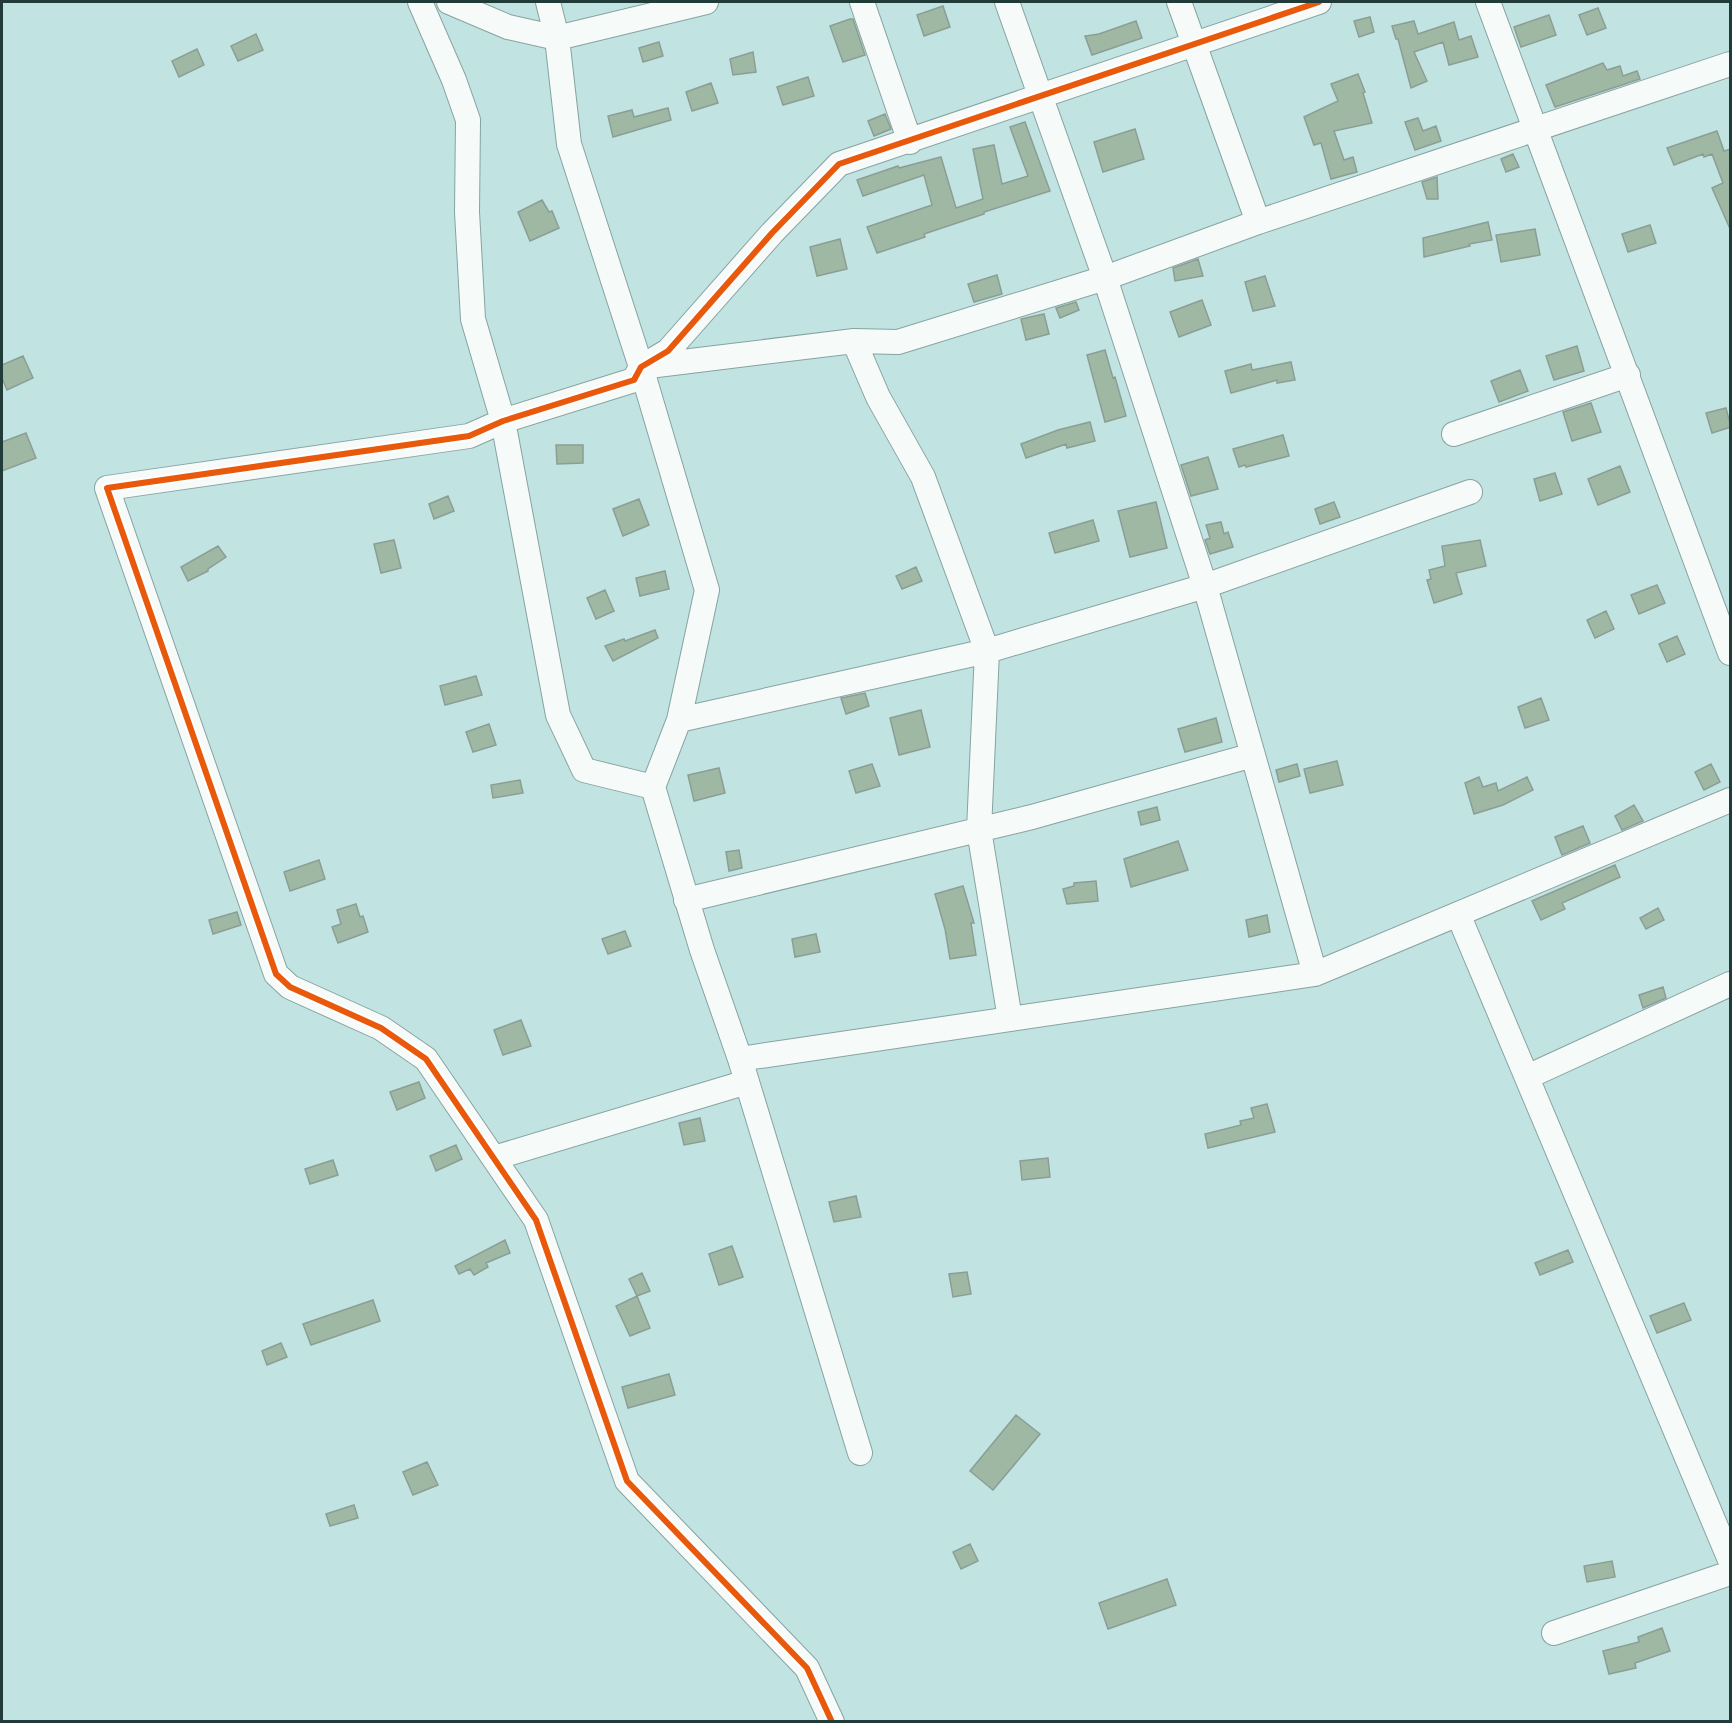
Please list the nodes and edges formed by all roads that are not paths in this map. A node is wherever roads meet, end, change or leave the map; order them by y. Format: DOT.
graph roads {
  1 [pos="420,2"];
  2 [pos="449,2"];
  3 [pos="548,2"];
  4 [pos="705,2"];
  5 [pos="862,2"];
  6 [pos="1008,2"];
  7 [pos="1179,2"];
  8 [pos="1319,2"];
  9 [pos="1488,2"];
  10 [pos="557,38"];
  11 [pos="1194,44"];
  12 [pos="1731,64"];
  13 [pos="1041,97"];
  14 [pos="1536,129"];
  15 [pos="910,142"];
  16 [pos="1258,222"];
  17 [pos="1105,278"];
  18 [pos="854,341"];
  19 [pos="641,367"];
  20 [pos="1628,375"];
  21 [pos="503,422"];
  22 [pos="1454,434"];
  23 [pos="1470,492"];
  24 [pos="1205,586"];
  25 [pos="987,651"];
  26 [pos="1731,653"];
  27 [pos="679,720"];
  28 [pos="1253,755"];
  29 [pos="653,787"];
  30 [pos="1731,800"];
  31 [pos="979,830"];
  32 [pos="687,899"];
  33 [pos="1458,914"];
  34 [pos="1315,974"];
  35 [pos="1731,984"];
  36 [pos="1010,1019"];
  37 [pos="740,1059"];
  38 [pos="1527,1077"];
  39 [pos="747,1082"];
  40 [pos="494,1158"];
  41 [pos="860,1453"];
  42 [pos="1731,1560"];
  43 [pos="1731,1573"];
  44 [pos="1554,1633"];
  45 [pos="832,1722"];
  1 -- 21 [label="street"];
  2 -- 10 [label="street"];
  3 -- 10 [label="street"];
  4 -- 10 [label="street"];
  5 -- 15 [label="street"];
  6 -- 13 [label="street"];
  7 -- 11 [label="street"];
  8 -- 11 [label="street"];
  9 -- 14 [label="street"];
  10 -- 19 [label="street"];
  11 -- 13 [label="street"];
  11 -- 16 [label="street"];
  12 -- 14 [label="street"];
  13 -- 15 [label="street"];
  13 -- 17 [label="street"];
  14 -- 16 [label="street"];
  14 -- 20 [label="street"];
  15 -- 19 [label="street"];
  16 -- 17 [label="street"];
  17 -- 18 [label="street"];
  17 -- 24 [label="street"];
  18 -- 19 [label="street"];
  18 -- 25 [label="street"];
  19 -- 21 [label="street"];
  19 -- 27 [label="street"];
  20 -- 22 [label="street"];
  20 -- 26 [label="street"];
  21 -- 29 [label="street"];
  21 -- 40 [label="street"];
  23 -- 24 [label="street"];
  24 -- 25 [label="street"];
  24 -- 28 [label="street"];
  25 -- 27 [label="street"];
  25 -- 31 [label="street"];
  27 -- 29 [label="street"];
  28 -- 31 [label="street"];
  28 -- 34 [label="street"];
  29 -- 32 [label="street"];
  30 -- 33 [label="street"];
  31 -- 32 [label="street"];
  31 -- 36 [label="street"];
  32 -- 37 [label="street"];
  33 -- 34 [label="street"];
  33 -- 38 [label="street"];
  34 -- 36 [label="street"];
  35 -- 38 [label="street"];
  36 -- 37 [label="street"];
  37 -- 39 [label="street"];
  38 -- 42 [label="street"];
  39 -- 40 [label="street"];
  39 -- 41 [label="street"];
  40 -- 45 [label="street"];
  43 -- 44 [label="street"];
}
